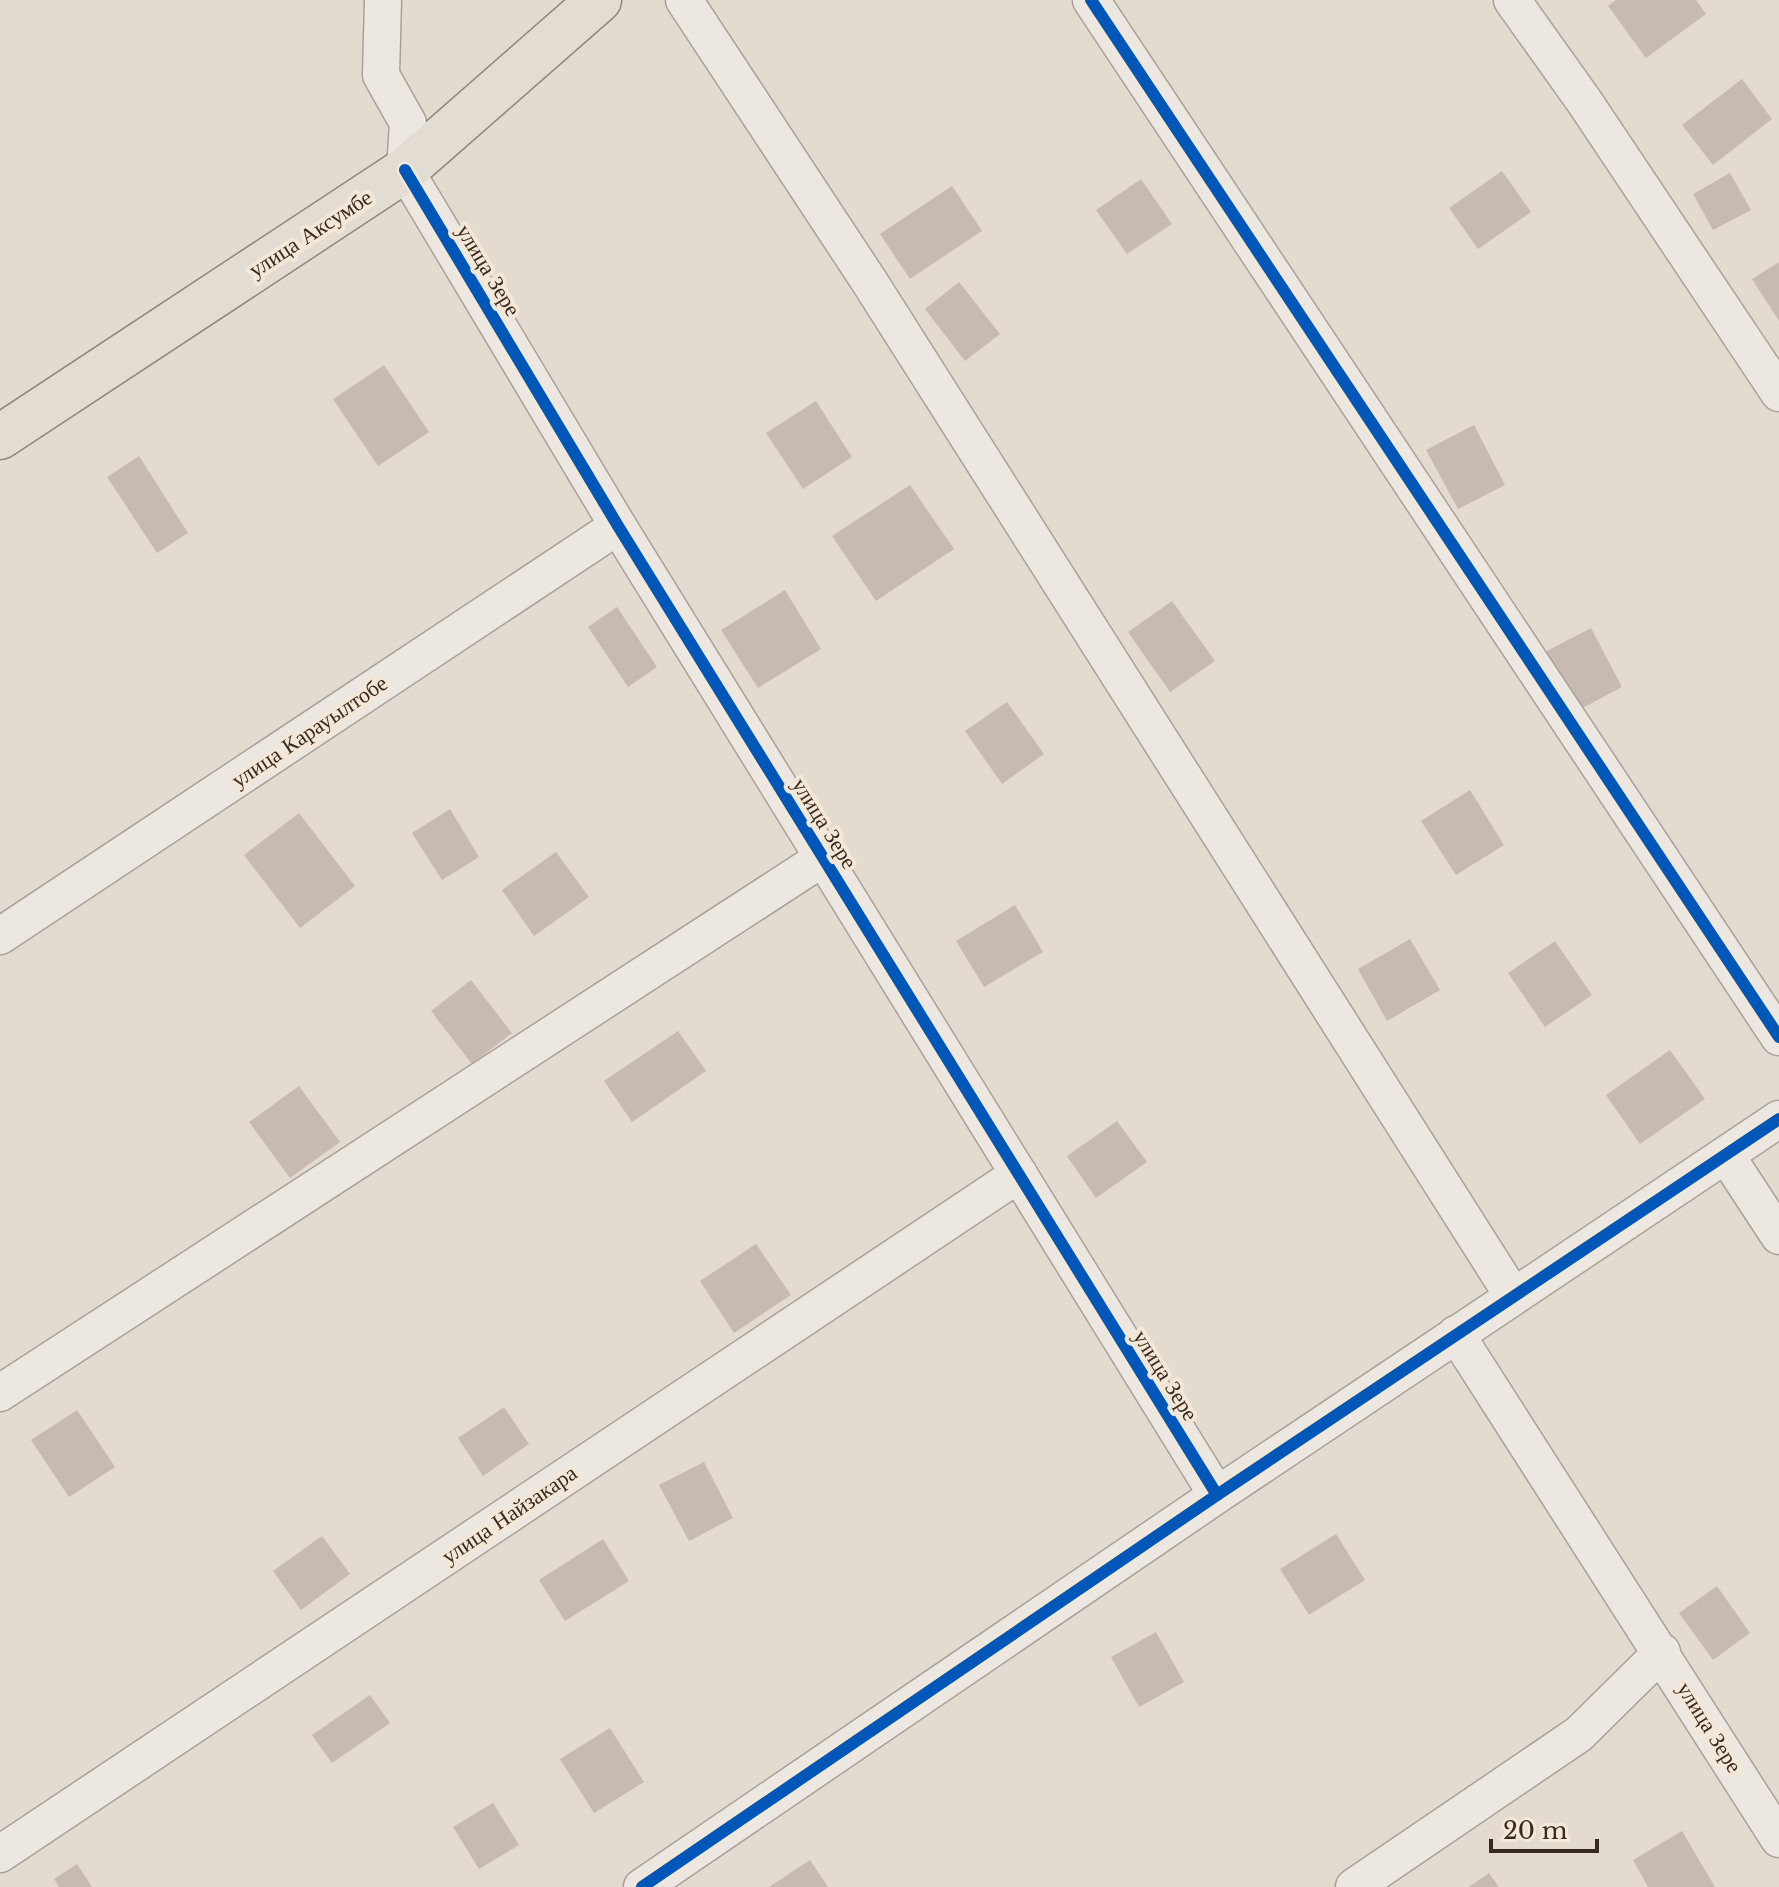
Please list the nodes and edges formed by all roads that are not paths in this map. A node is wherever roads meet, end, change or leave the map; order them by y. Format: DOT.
graph roads {
  1 [pos="383,0"];
  2 [pos="599,0"];
  3 [pos="684,0"];
  4 [pos="1091,0"];
  5 [pos="1512,0"];
  6 [pos="405,170"];
  7 [pos="1779,393"];
  8 [pos="0,437"];
  9 [pos="618,526"];
  10 [pos="823,858"];
  11 [pos="0,936"];
  12 [pos="1779,1037"];
  13 [pos="1779,1119"];
  14 [pos="1726,1155"];
  15 [pos="1019,1174"];
  16 [pos="1779,1236"];
  17 [pos="1513,1296"];
  18 [pos="1456,1334"];
  19 [pos="0,1393"];
  20 [pos="1217,1495"];
  21 [pos="1662,1652"];
  22 [pos="1779,1839"];
  23 [pos="0,1854"];
  24 [pos="642,1887"];
  25 [pos="1354,1887"];
  1 -- 6 [label="street"];
  2 -- 6 [label="main road, улица Аксумбе"];
  3 -- 17 [label="street"];
  4 -- 12 [label="street"];
  5 -- 7 [label="street"];
  6 -- 8 [label="main road, улица Аксумбе"];
  6 -- 9 [label="street, улица Зере"];
  9 -- 10 [label="street, улица Зере"];
  9 -- 11 [label="street, улица Карауылтобе"];
  10 -- 15 [label="street, улица Зере"];
  10 -- 19 [label="street"];
  13 -- 14 [label="street"];
  14 -- 16 [label="street"];
  14 -- 17 [label="street"];
  15 -- 20 [label="street, улица Зере"];
  15 -- 23 [label="street, улица Найзакара"];
  17 -- 18 [label="street"];
  18 -- 20 [label="street"];
  18 -- 21 [label="street, улица Зере"];
  20 -- 24 [label="street"];
  21 -- 22 [label="street, улица Зере"];
  21 -- 25 [label="street"];
}
